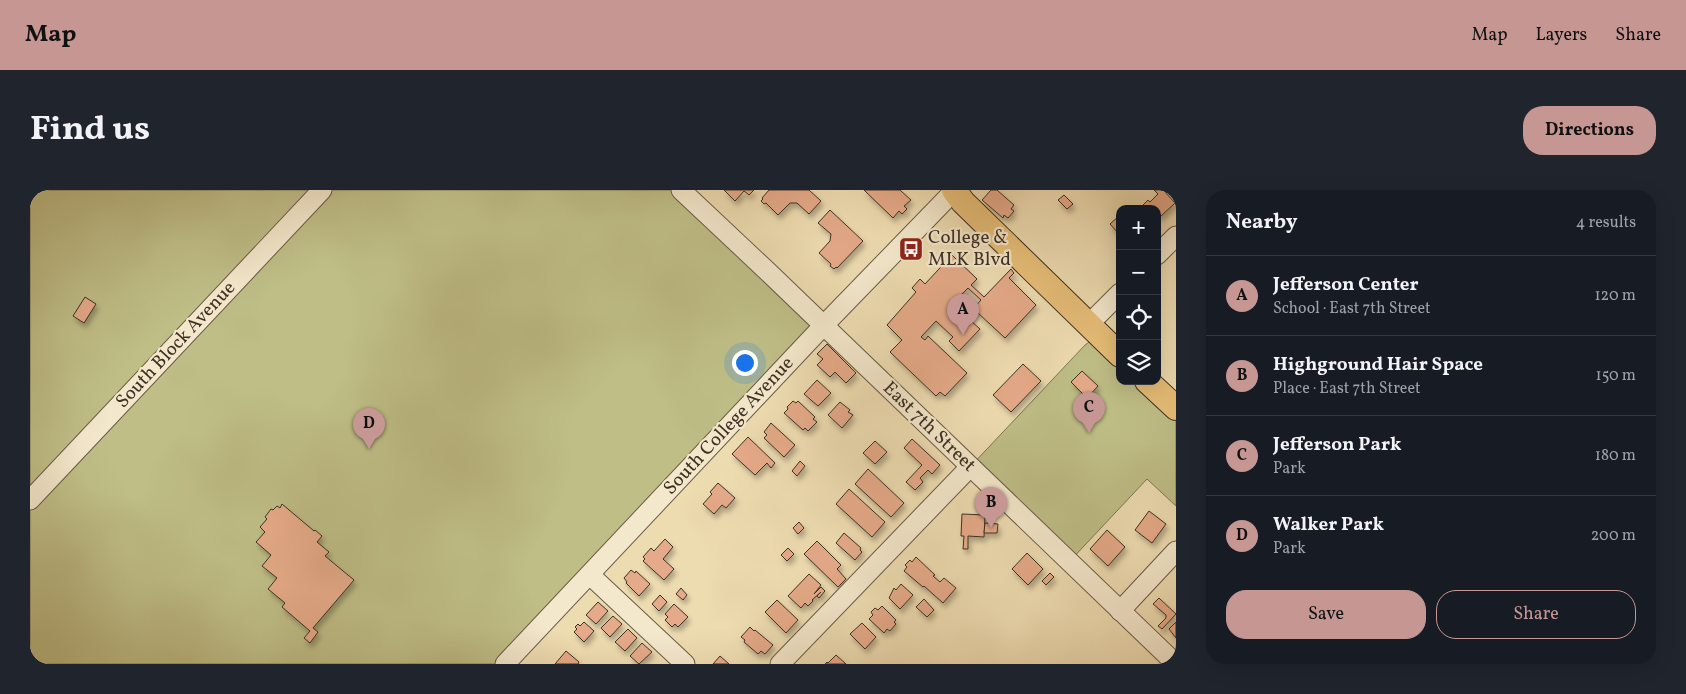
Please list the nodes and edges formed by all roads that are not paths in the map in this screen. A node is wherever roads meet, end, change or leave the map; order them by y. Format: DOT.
graph roads {
  1 [pos="322,190"];
  2 [pos="681,190"];
  3 [pos="955,190"];
  4 [pos="1176,236"];
  5 [pos="1161,251"];
  6 [pos="1118,295"];
  7 [pos="824,325"];
  8 [pos="1088,325"];
  9 [pos="1116,351"];
  10 [pos="1152,385"];
  11 [pos="1176,408"];
  12 [pos="970,467"];
  13 [pos="30,500"];
  14 [pos="1176,551"];
  15 [pos="590,575"];
  16 [pos="1120,611"];
  17 [pos="505,664"];
  18 [pos="685,664"];
  19 [pos="780,664"];
  20 [pos="1176,664"];
  1 -- 13 [label="street, South Block Avenue"];
  2 -- 7 [label="street, East 7th Street"];
  3 -- 7 [label="street, South College Avenue"];
  3 -- 8 [label="main road"];
  4 -- 5 [label="street"];
  6 -- 8 [label="street"];
  7 -- 12 [label="street, East 7th Street"];
  7 -- 15 [label="street, South College Avenue"];
  8 -- 9 [label="main road"];
  10 -- 11 [label="main road"];
  12 -- 16 [label="street, East 7th Street"];
  12 -- 19 [label="street"];
  14 -- 16 [label="street"];
  15 -- 17 [label="street, South College Avenue"];
  15 -- 18 [label="street"];
  16 -- 20 [label="street, East 7th Street"];
}
